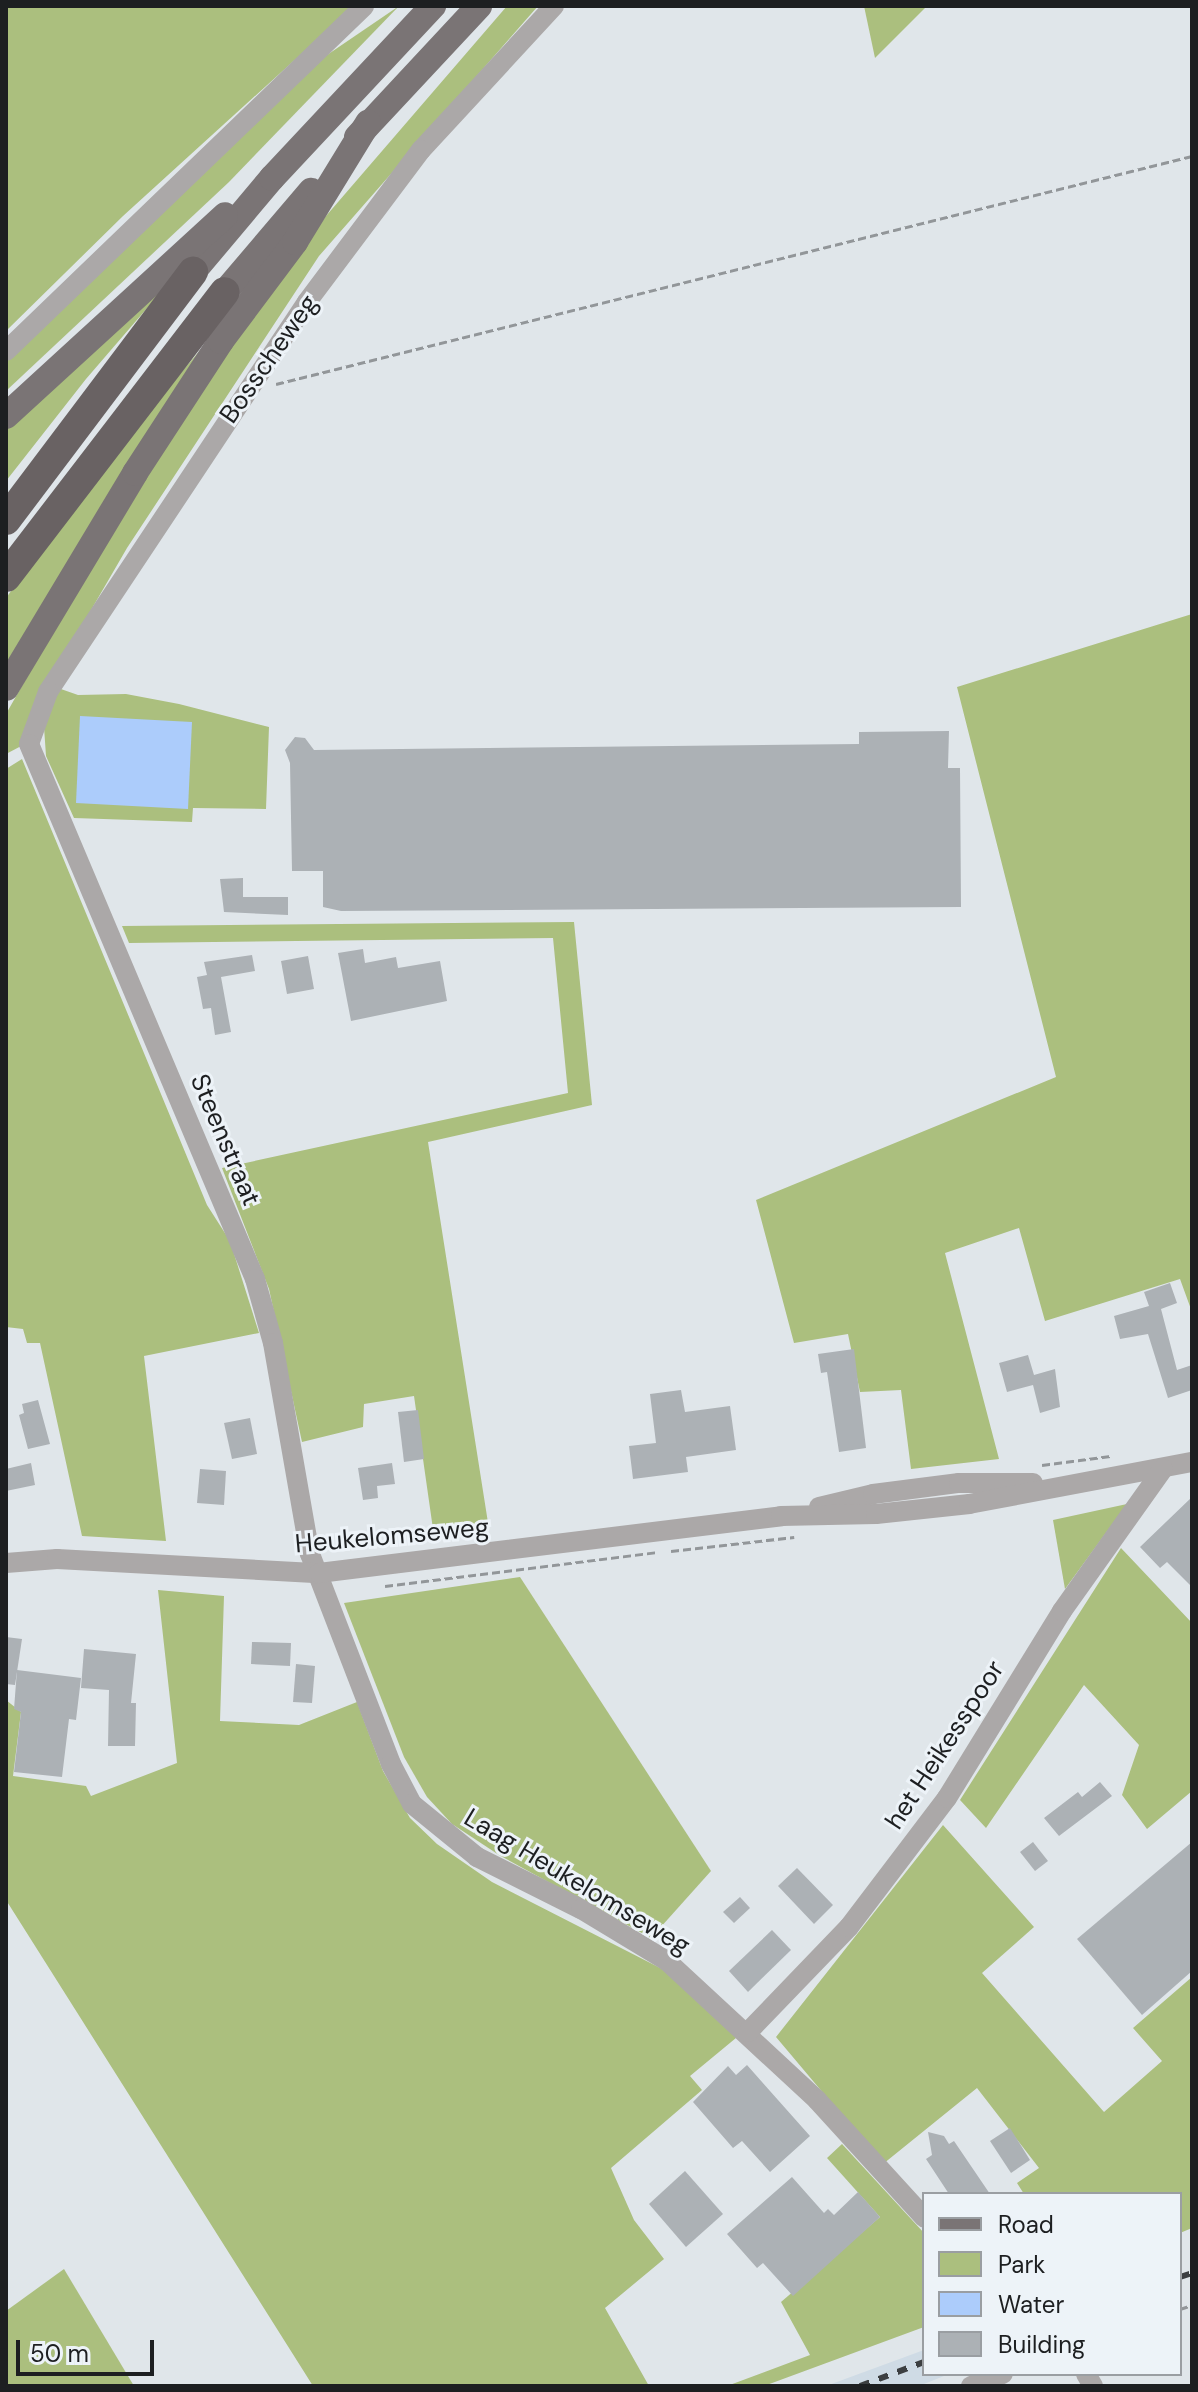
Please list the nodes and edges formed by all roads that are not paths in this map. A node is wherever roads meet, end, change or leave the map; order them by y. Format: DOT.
graph roads {
  1 [pos="364,6"];
  2 [pos="433,6"];
  3 [pos="479,6"];
  4 [pos="554,6"];
  5 [pos="368,123"];
  6 [pos="272,178"];
  7 [pos="193,272"];
  8 [pos="225,292"];
  9 [pos="6,351"];
  10 [pos="6,416"];
  11 [pos="6,520"];
  12 [pos="6,577"];
  13 [pos="6,688"];
  14 [pos="29,744"];
  15 [pos="1192,1462"];
  16 [pos="1163,1469"];
  17 [pos="6,1563"];
  18 [pos="319,1573"];
  19 [pos="748,2032"];
  20 [pos="922,2215"];
  21 [pos="998,2376"];
  22 [pos="971,2386"];
  1 -- 9 [label="street"];
  2 -- 6 [label="main road"];
  3 -- 5 [label="main road"];
  4 -- 14 [label="street, Bosscheweg"];
  5 -- 8 [label="main road"];
  5 -- 13 [label="main road"];
  6 -- 7 [label="main road"];
  6 -- 10 [label="main road"];
  7 -- 11 [label="highway"];
  8 -- 12 [label="highway"];
  14 -- 18 [label="street, Steenstraat"];
  15 -- 16 [label="street, Heukelomseweg"];
  16 -- 18 [label="street, Heukelomseweg"];
  16 -- 19 [label="street, het Heikesspoor"];
  17 -- 18 [label="street, Heukelomseweg"];
  18 -- 19 [label="street, Laag Heukelomseweg"];
  19 -- 20 [label="street, Laag Heukelomseweg"];
  21 -- 22 [label="street"];
}
